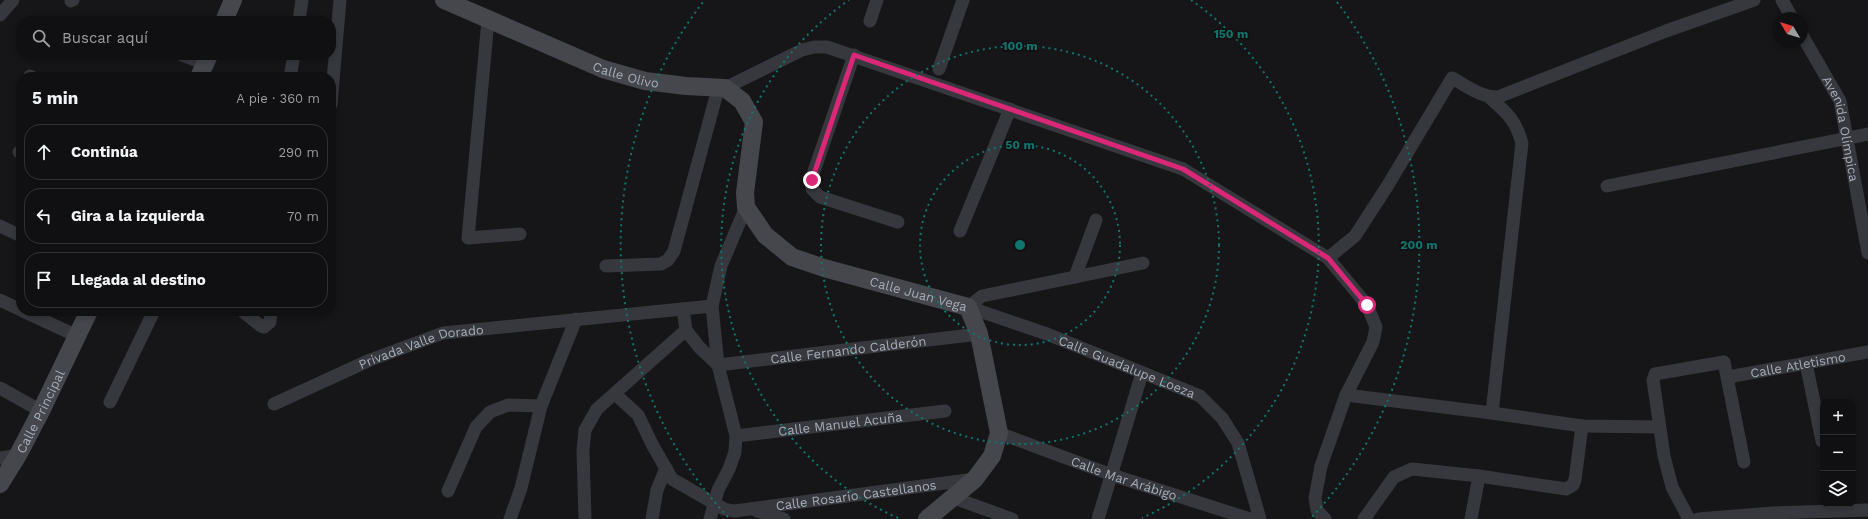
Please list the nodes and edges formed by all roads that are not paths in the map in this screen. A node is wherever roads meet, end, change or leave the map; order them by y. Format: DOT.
graph roads {
  1 [pos="13,0"];
  2 [pos="233,0"];
  3 [pos="302,0"];
  4 [pos="340,0"];
  5 [pos="444,0"];
  6 [pos="878,0"];
  7 [pos="963,0"];
  8 [pos="1754,0"];
  9 [pos="1782,0"];
  10 [pos="1789,12"];
  11 [pos="0,15"];
  12 [pos="226,16"];
  13 [pos="300,16"];
  14 [pos="488,20"];
  15 [pos="870,21"];
  16 [pos="336,46"];
  17 [pos="1808,46"];
  18 [pos="854,55"];
  19 [pos="193,60"];
  20 [pos="293,60"];
  21 [pos="335,60"];
  22 [pos="204,65"];
  23 [pos="939,69"];
  24 [pos="291,72"];
  25 [pos="334,72"];
  26 [pos="722,88"];
  27 [pos="1489,97"];
  28 [pos="1010,109"];
  29 [pos="1868,134"];
  30 [pos="1846,138"];
  31 [pos="1607,186"];
  32 [pos="746,207"];
  33 [pos="1096,220"];
  34 [pos="898,222"];
  35 [pos="0,226"];
  36 [pos="960,231"];
  37 [pos="16,234"];
  38 [pos="520,234"];
  39 [pos="1868,253"];
  40 [pos="1328,258"];
  41 [pos="1142,263"];
  42 [pos="606,266"];
  43 [pos="1075,277"];
  44 [pos="0,300"];
  45 [pos="712,306"];
  46 [pos="16,307"];
  47 [pos="968,307"];
  48 [pos="683,309"];
  49 [pos="35,316"];
  50 [pos="87,316"];
  51 [pos="152,316"];
  52 [pos="248,316"];
  53 [pos="271,316"];
  54 [pos="576,319"];
  55 [pos="686,330"];
  56 [pos="979,334"];
  57 [pos="77,336"];
  58 [pos="1868,352"];
  59 [pos="1806,363"];
  60 [pos="718,365"];
  61 [pos="1142,373"];
  62 [pos="1728,377"];
  63 [pos="0,388"];
  64 [pos="615,394"];
  65 [pos="1346,395"];
  66 [pos="110,402"];
  67 [pos="274,404"];
  68 [pos="541,406"];
  69 [pos="41,411"];
  70 [pos="945,411"];
  71 [pos="1492,412"];
  72 [pos="1582,426"];
  73 [pos="1659,427"];
  74 [pos="999,434"];
  75 [pos="1821,435"];
  76 [pos="736,436"];
  77 [pos="18,455"];
  78 [pos="0,458"];
  79 [pos="1744,462"];
  80 [pos="666,468"];
  81 [pos="1112,475"];
  82 [pos="1479,476"];
  83 [pos="2,479"];
  84 [pos="975,479"];
  85 [pos="448,491"];
  86 [pos="954,498"];
  87 [pos="714,505"];
  88 [pos="750,510"];
  89 [pos="1868,510"];
  90 [pos="1772,516"];
  91 [pos="510,519"];
  92 [pos="585,519"];
  93 [pos="652,519"];
  94 [pos="710,519"];
  95 [pos="784,519"];
  96 [pos="926,519"];
  97 [pos="1012,519"];
  98 [pos="1098,519"];
  99 [pos="1250,519"];
  100 [pos="1260,519"];
  101 [pos="1325,519"];
  102 [pos="1364,519"];
  103 [pos="1471,519"];
  104 [pos="1689,519"];
  105 [pos="1698,519"];
  1 -- 11 [label="street"];
  2 -- 12 [label="street"];
  3 -- 13 [label="street"];
  4 -- 16 [label="street"];
  5 -- 14 [label="street, Calle Olivo"];
  6 -- 15 [label="street"];
  7 -- 23 [label="street"];
  8 -- 27 [label="street"];
  9 -- 10 [label="street"];
  14 -- 26 [label="street, Calle Olivo"];
  14 -- 38 [label="street"];
  17 -- 30 [label="street, Avenida Olímpica"];
  18 -- 26 [label="street"];
  18 -- 28 [label="street"];
  18 -- 34 [label="street"];
  19 -- 22 [label="street"];
  20 -- 24 [label="street"];
  21 -- 25 [label="street"];
  26 -- 32 [label="street"];
  26 -- 42 [label="street"];
  27 -- 40 [label="street"];
  27 -- 71 [label="street"];
  28 -- 36 [label="street"];
  28 -- 40 [label="street"];
  29 -- 30 [label="street"];
  30 -- 31 [label="street"];
  30 -- 39 [label="street, Avenida Olímpica"];
  32 -- 45 [label="street"];
  32 -- 47 [label="street, Calle Juan Vega"];
  33 -- 43 [label="street"];
  35 -- 37 [label="street"];
  40 -- 65 [label="street"];
  41 -- 43 [label="street"];
  43 -- 47 [label="street"];
  44 -- 46 [label="street"];
  45 -- 48 [label="street, Privada Valle Dorado"];
  45 -- 60 [label="street"];
  47 -- 56 [label="street, Calle Juan Vega"];
  47 -- 61 [label="street, Calle Guadalupe Loeza"];
  48 -- 54 [label="street, Privada Valle Dorado"];
  48 -- 55 [label="street"];
  49 -- 57 [label="street"];
  50 -- 57 [label="street, Calle Principal"];
  51 -- 66 [label="street"];
  52 -- 53 [label="street"];
  54 -- 67 [label="street, Privada Valle Dorado"];
  54 -- 68 [label="street"];
  55 -- 60 [label="street"];
  55 -- 64 [label="street"];
  56 -- 60 [label="street, Calle Fernando Calderón"];
  56 -- 74 [label="street, Calle Juan Vega"];
  57 -- 69 [label="street, Calle Principal"];
  58 -- 59 [label="street, Calle Atletismo"];
  59 -- 62 [label="street, Calle Atletismo"];
  59 -- 75 [label="street"];
  60 -- 76 [label="street"];
  61 -- 81 [label="street"];
  61 -- 100 [label="street, Calle Guadalupe Loeza"];
  62 -- 73 [label="street"];
  62 -- 79 [label="street"];
  63 -- 69 [label="street"];
  64 -- 80 [label="street, Calle Rosario Castellanos"];
  64 -- 92 [label="street"];
  65 -- 71 [label="street"];
  65 -- 101 [label="street"];
  68 -- 85 [label="street"];
  68 -- 91 [label="street"];
  69 -- 77 [label="street, Calle Principal"];
  70 -- 76 [label="street, Calle Manuel Acuña"];
  71 -- 72 [label="street"];
  72 -- 73 [label="street"];
  72 -- 82 [label="street"];
  73 -- 104 [label="street"];
  74 -- 81 [label="street, Calle Mar Arábigo"];
  74 -- 84 [label="street, Calle Juan Vega"];
  76 -- 87 [label="street"];
  77 -- 78 [label="street"];
  77 -- 83 [label="street, Calle Principal"];
  80 -- 87 [label="street, Calle Rosario Castellanos"];
  80 -- 93 [label="street"];
  81 -- 98 [label="street"];
  81 -- 99 [label="street, Calle Mar Arábigo"];
  82 -- 102 [label="street"];
  82 -- 103 [label="street"];
  84 -- 86 [label="street, Calle Juan Vega"];
  84 -- 88 [label="street, Calle Rosario Castellanos"];
  86 -- 96 [label="street, Calle Juan Vega"];
  86 -- 97 [label="street, Calle Rosario Castellanos"];
  87 -- 88 [label="street, Calle Rosario Castellanos"];
  87 -- 94 [label="street"];
  88 -- 95 [label="street"];
  89 -- 90 [label="street"];
  90 -- 105 [label="street"];
}
